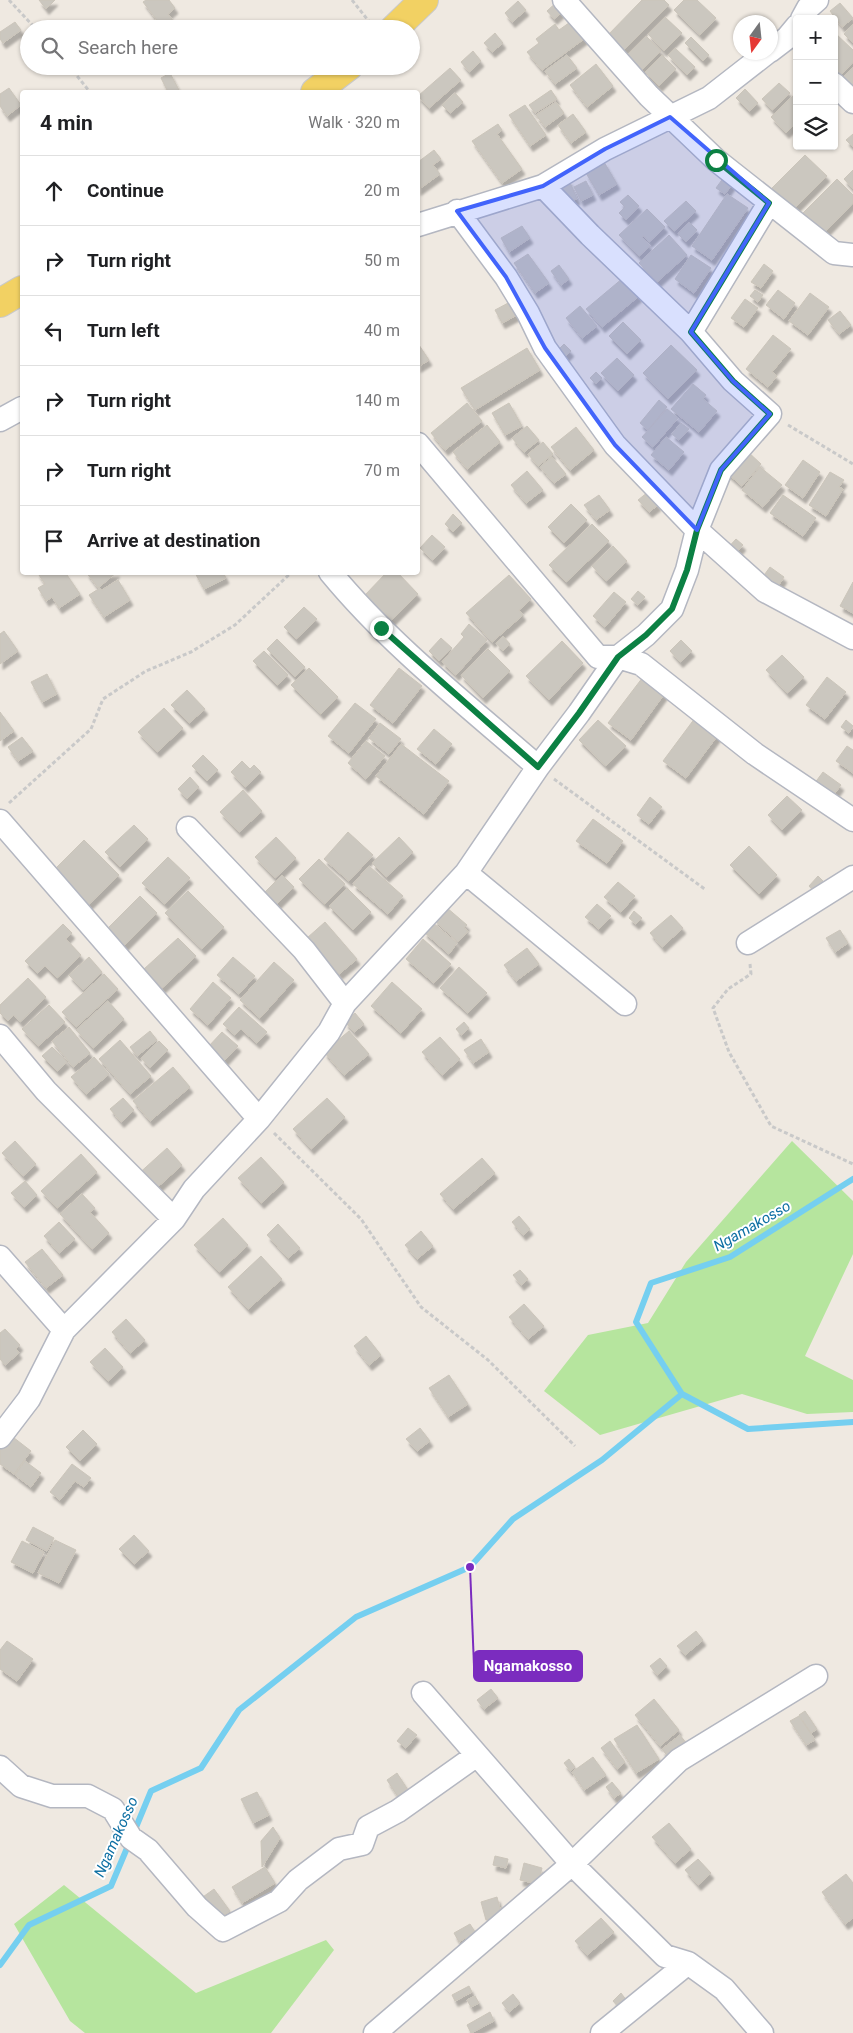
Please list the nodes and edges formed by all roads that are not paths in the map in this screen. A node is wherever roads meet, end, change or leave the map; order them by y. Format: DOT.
graph roads {
  1 [pos="424,0"];
  2 [pos="564,0"];
  3 [pos="403,20"];
  4 [pos="793,28"];
  5 [pos="337,75"];
  6 [pos="838,88"];
  7 [pos="318,90"];
  8 [pos="853,102"];
  9 [pos="670,118"];
  10 [pos="543,186"];
  11 [pos="769,203"];
  12 [pos="458,211"];
  13 [pos="420,224"];
  14 [pos="853,255"];
  15 [pos="20,291"];
  16 [pos="0,303"];
  17 [pos="691,332"];
  18 [pos="20,409"];
  19 [pos="0,420"];
  20 [pos="420,446"];
  21 [pos="697,530"];
  22 [pos="332,575"];
  23 [pos="853,638"];
  24 [pos="618,657"];
  25 [pos="538,767"];
  26 [pos="4,813"];
  27 [pos="853,820"];
  28 [pos="188,828"];
  29 [pos="466,873"];
  30 [pos="853,877"];
  31 [pos="748,943"];
  32 [pos="345,1002"];
  33 [pos="625,1004"];
  34 [pos="0,1036"];
  35 [pos="259,1119"];
  36 [pos="174,1219"];
  37 [pos="0,1257"];
  38 [pos="64,1330"];
  39 [pos="0,1437"];
  40 [pos="816,1676"];
  41 [pos="423,1693"];
  42 [pos="477,1755"];
  43 [pos="0,1767"];
  44 [pos="572,1864"];
  45 [pos="688,1963"];
  46 [pos="375,2033"];
  47 [pos="602,2033"];
  48 [pos="762,2033"];
  1 -- 3 [label="main road"];
  2 -- 9 [label="street"];
  4 -- 9 [label="street"];
  5 -- 7 [label="main road"];
  6 -- 8 [label="street"];
  9 -- 10 [label="street"];
  9 -- 11 [label="street"];
  10 -- 12 [label="street"];
  10 -- 17 [label="street"];
  11 -- 14 [label="street"];
  11 -- 17 [label="street"];
  12 -- 13 [label="street"];
  12 -- 21 [label="street"];
  15 -- 16 [label="main road"];
  17 -- 21 [label="street"];
  18 -- 19 [label="street"];
  20 -- 24 [label="street"];
  21 -- 23 [label="street"];
  21 -- 24 [label="street"];
  22 -- 25 [label="street"];
  24 -- 25 [label="street"];
  24 -- 27 [label="street"];
  25 -- 29 [label="street"];
  26 -- 35 [label="street"];
  28 -- 32 [label="street"];
  29 -- 32 [label="street"];
  29 -- 33 [label="street"];
  30 -- 31 [label="street"];
  32 -- 35 [label="street"];
  34 -- 36 [label="street"];
  35 -- 36 [label="street"];
  36 -- 38 [label="street"];
  37 -- 38 [label="street"];
  38 -- 39 [label="street"];
  40 -- 44 [label="street"];
  41 -- 42 [label="street"];
  42 -- 43 [label="street"];
  42 -- 44 [label="street"];
  44 -- 45 [label="street"];
  44 -- 46 [label="street"];
  45 -- 47 [label="street"];
  45 -- 48 [label="street"];
}
